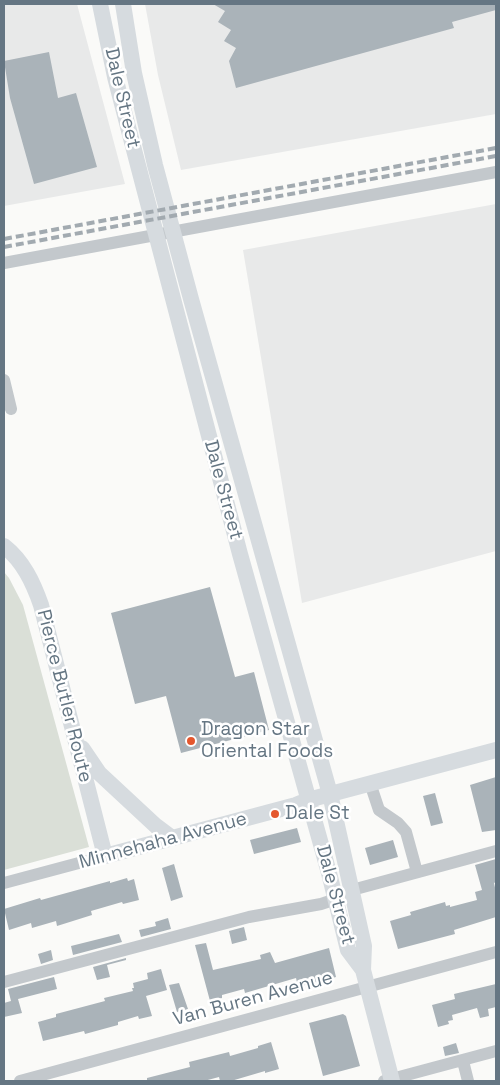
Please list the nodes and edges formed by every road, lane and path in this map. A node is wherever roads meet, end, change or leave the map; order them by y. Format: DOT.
graph roads {
  1 [pos="100,4"];
  2 [pos="122,4"];
  3 [pos="496,172"];
  4 [pos="4,263"];
  5 [pos="4,380"];
  6 [pos="11,409"];
  7 [pos="4,546"];
  8 [pos="76,738"];
  9 [pos="496,750"];
  10 [pos="370,783"];
  11 [pos="330,794"];
  12 [pos="308,800"];
  13 [pos="172,838"];
  14 [pos="496,851"];
  15 [pos="105,856"];
  16 [pos="418,872"];
  17 [pos="4,883"];
  18 [pos="352,890"];
  19 [pos="336,899"];
  20 [pos="496,952"];
  21 [pos="364,970"];
  22 [pos="4,982"];
  23 [pos="368,988"];
  24 [pos="496,1052"];
  25 [pos="463,1061"];
  26 [pos="20,1081"];
  27 [pos="389,1081"];
  28 [pos="468,1081"];
  1 -- 12 [label="main road, Dale Street"];
  2 -- 11 [label="main road, Dale Street"];
  3 -- 4 [label="street"];
  5 -- 6 [label="street"];
  7 -- 8 [label="main road, Pierce Butler Route"];
  8 -- 13 [label="main road"];
  8 -- 15 [label="main road, Pierce Butler Route"];
  9 -- 10 [label="main road, Minnehaha Avenue"];
  10 -- 11 [label="main road, Minnehaha Avenue"];
  10 -- 16 [label="street"];
  11 -- 12 [label="main road, Minnehaha Avenue"];
  11 -- 18 [label="main road, Dale Street"];
  12 -- 13 [label="main road, Minnehaha Avenue"];
  12 -- 19 [label="main road, Dale Street"];
  13 -- 15 [label="main road, Minnehaha Avenue"];
  14 -- 16 [label="street"];
  15 -- 17 [label="street, Minnehaha Avenue"];
  16 -- 18 [label="street"];
  18 -- 21 [label="main road, Dale Street"];
  19 -- 21 [label="main road, Dale Street"];
  19 -- 22 [label="street"];
  20 -- 23 [label="street, Van Buren Avenue"];
  21 -- 23 [label="main road, Dale Street"];
  23 -- 26 [label="street, Van Buren Avenue"];
  23 -- 27 [label="main road, Dale Street"];
  24 -- 25 [label="street"];
  25 -- 27 [label="street"];
  25 -- 28 [label="street"];
}
